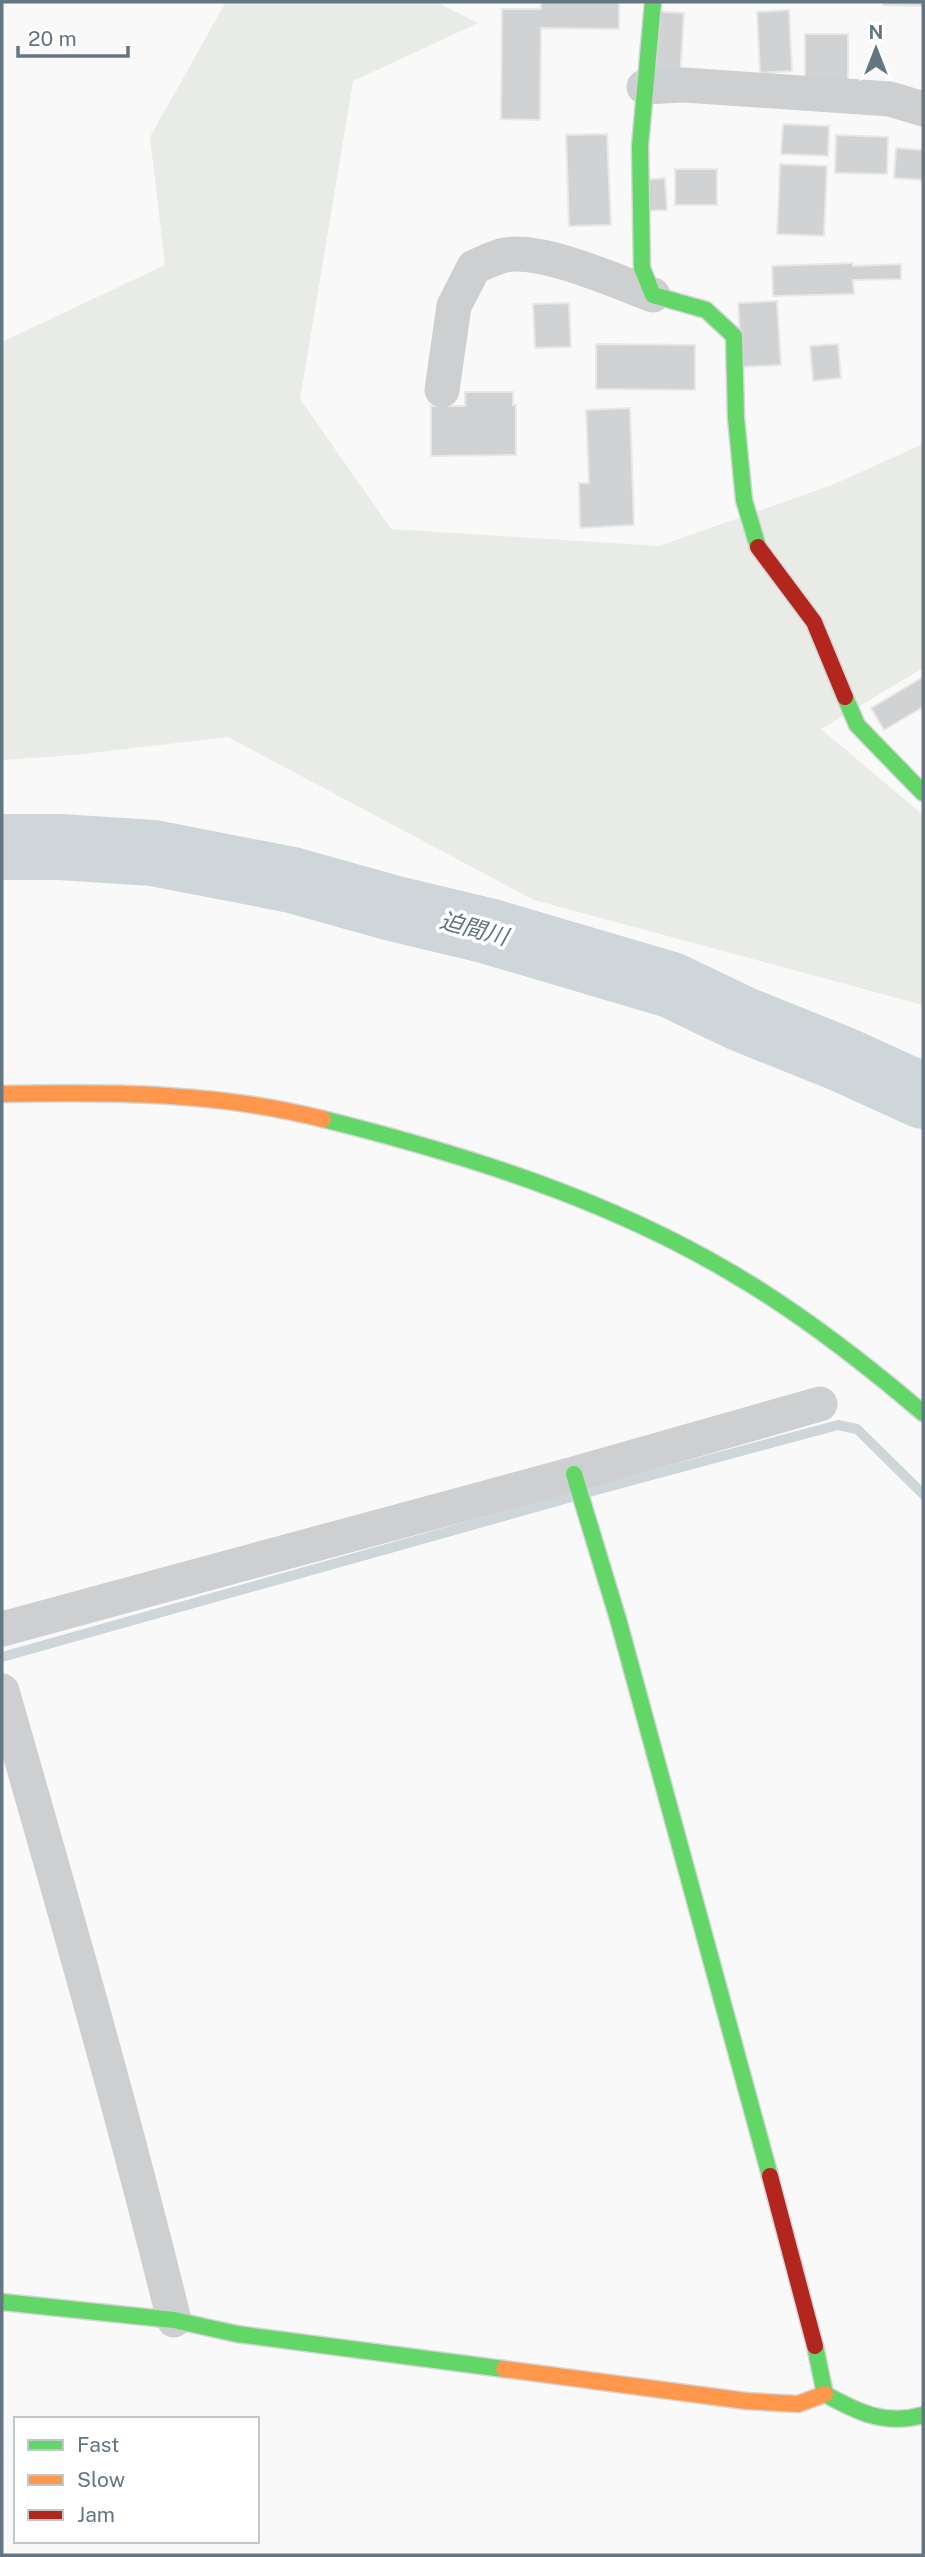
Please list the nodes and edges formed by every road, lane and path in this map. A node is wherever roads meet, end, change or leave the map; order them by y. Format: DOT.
graph roads {
  1 [pos="653,2"];
  2 [pos="644,87"];
  3 [pos="923,109"];
  4 [pos="653,295"];
  5 [pos="442,390"];
  6 [pos="923,793"];
  7 [pos="2,1094"];
  8 [pos="820,1404"];
  9 [pos="923,1413"];
  10 [pos="574,1474"];
  11 [pos="2,1629"];
  12 [pos="2,1691"];
  13 [pos="2,2302"];
  14 [pos="174,2320"];
  15 [pos="825,2394"];
  16 [pos="923,2415"];
  1 -- 2 [label="street"];
  2 -- 3 [label="street"];
  2 -- 4 [label="street"];
  4 -- 5 [label="street"];
  4 -- 6 [label="street"];
  7 -- 9 [label="street"];
  8 -- 10 [label="street"];
  10 -- 11 [label="street"];
  10 -- 15 [label="street"];
  12 -- 14 [label="street"];
  13 -- 14 [label="street"];
  14 -- 15 [label="street"];
  15 -- 16 [label="street"];
}
